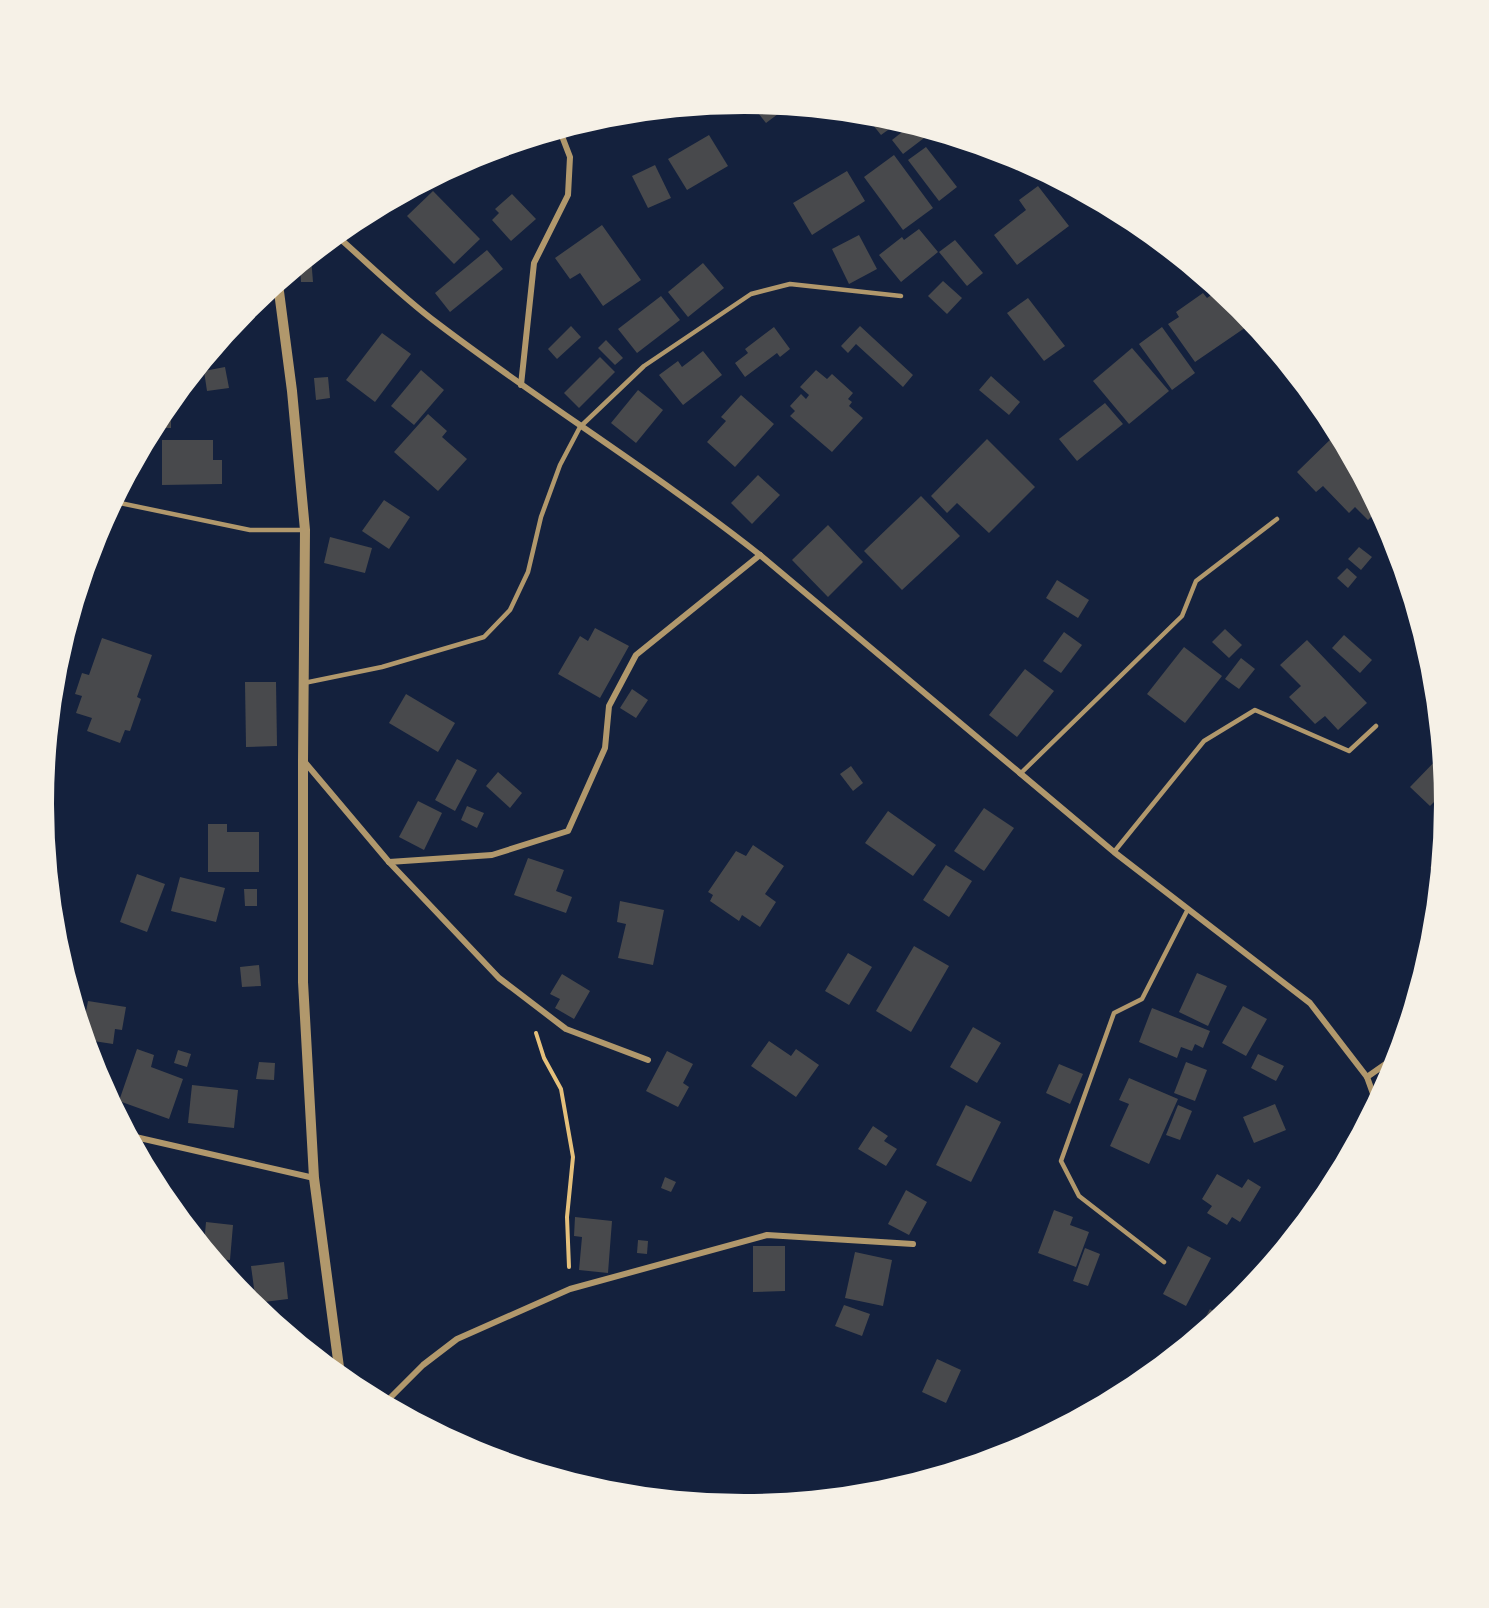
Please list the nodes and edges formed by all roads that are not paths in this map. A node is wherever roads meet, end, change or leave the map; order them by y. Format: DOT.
graph roads {
  1 [pos="563,138"];
  2 [pos="343,242"];
  3 [pos="279,294"];
  4 [pos="901,296"];
  5 [pos="521,385"];
  6 [pos="580,427"];
  7 [pos="123,504"];
  8 [pos="1277,519"];
  9 [pos="305,530"];
  10 [pos="760,555"];
  11 [pos="304,683"];
  12 [pos="1376,726"];
  13 [pos="303,760"];
  14 [pos="1020,774"];
  15 [pos="1114,852"];
  16 [pos="389,862"];
  17 [pos="1188,909"];
  18 [pos="648,1060"];
  19 [pos="1383,1066"];
  20 [pos="1367,1077"];
  21 [pos="1372,1091"];
  22 [pos="141,1138"];
  23 [pos="314,1178"];
  24 [pos="913,1244"];
  25 [pos="1164,1262"];
  26 [pos="338,1362"];
  27 [pos="391,1397"];
  1 -- 5 [label="street"];
  2 -- 5 [label="street"];
  3 -- 9 [label="street"];
  4 -- 6 [label="lane"];
  5 -- 6 [label="street"];
  6 -- 10 [label="street"];
  6 -- 11 [label="lane"];
  7 -- 9 [label="lane"];
  8 -- 14 [label="lane"];
  9 -- 11 [label="street"];
  10 -- 14 [label="street"];
  10 -- 16 [label="street"];
  11 -- 13 [label="street"];
  12 -- 15 [label="lane"];
  13 -- 16 [label="street"];
  13 -- 23 [label="street"];
  14 -- 15 [label="street"];
  15 -- 17 [label="street"];
  16 -- 18 [label="street"];
  17 -- 20 [label="street"];
  17 -- 25 [label="lane"];
  19 -- 20 [label="street"];
  20 -- 21 [label="street"];
  22 -- 23 [label="street"];
  23 -- 26 [label="street"];
  24 -- 27 [label="street"];
}
